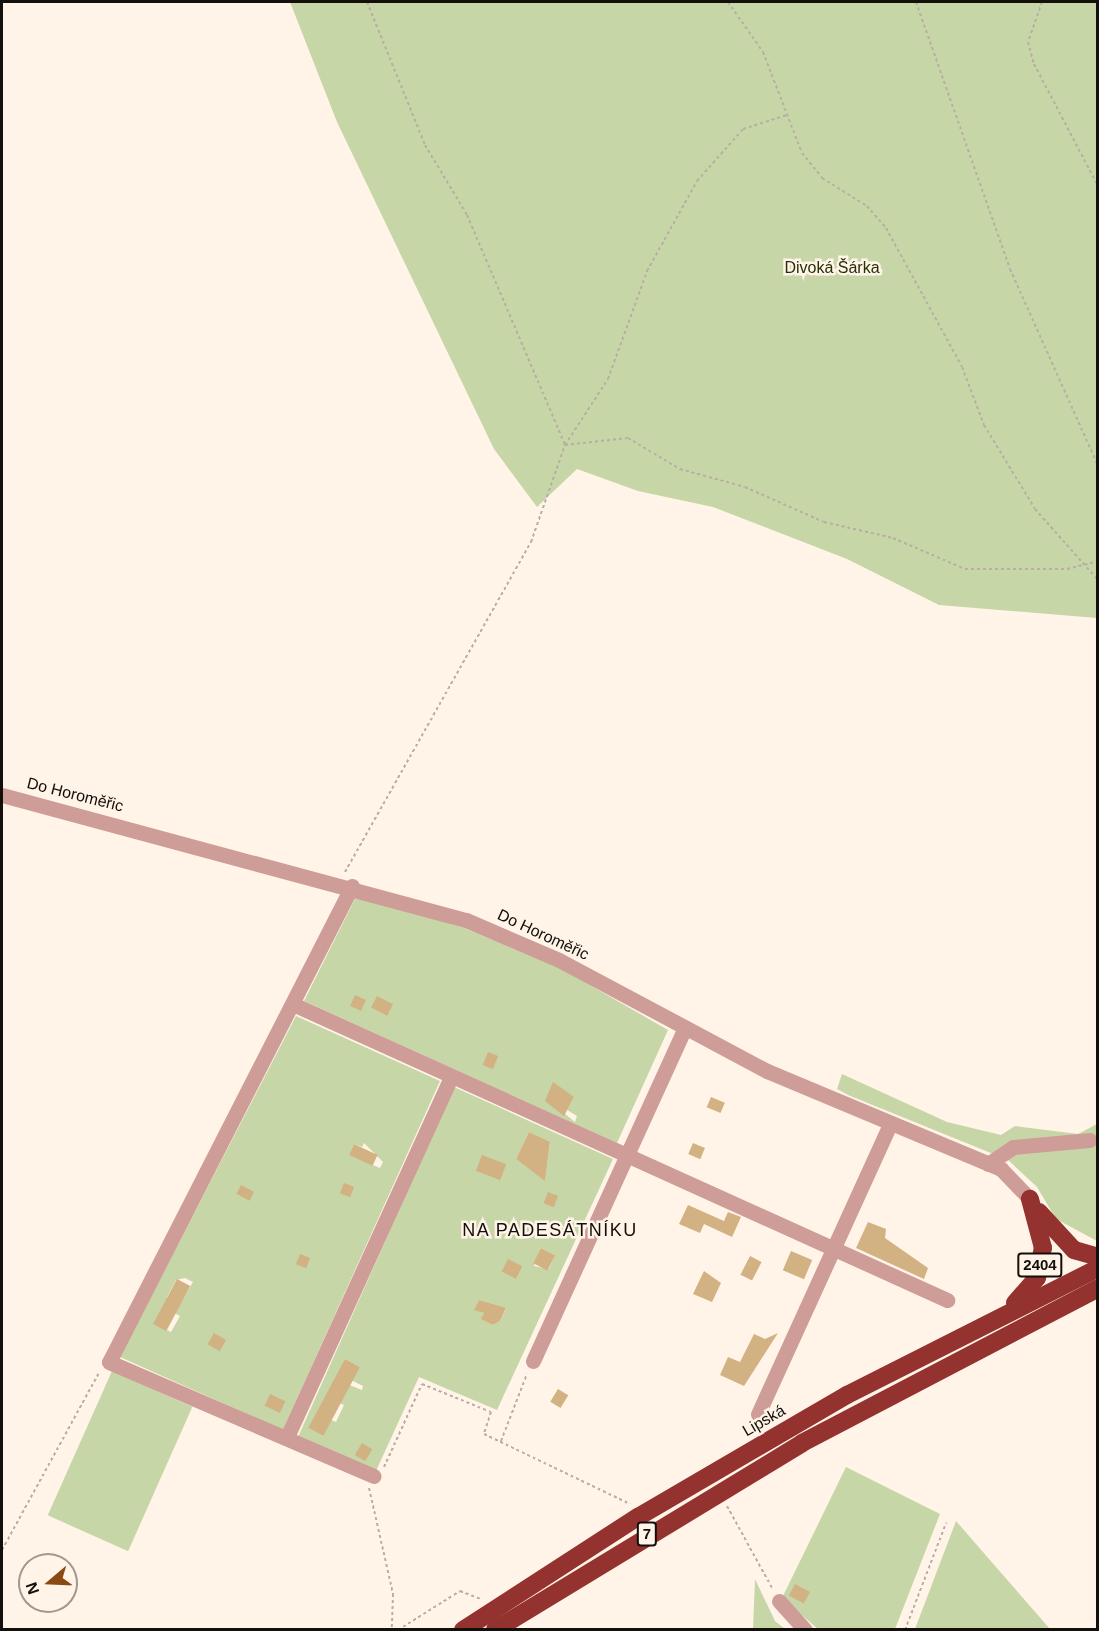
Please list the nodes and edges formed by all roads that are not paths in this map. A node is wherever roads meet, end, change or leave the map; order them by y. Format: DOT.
graph roads {
  1 [pos="2,795"];
  2 [pos="346,885"];
  3 [pos="295,1005"];
  4 [pos="684,1030"];
  5 [pos="451,1077"];
  6 [pos="890,1124"];
  7 [pos="1090,1140"];
  8 [pos="626,1156"];
  9 [pos="988,1164"];
  10 [pos="1030,1199"];
  11 [pos="835,1250"];
  12 [pos="1098,1257"];
  13 [pos="1098,1268"];
  14 [pos="1098,1288"];
  15 [pos="947,1300"];
  16 [pos="998,1316"];
  17 [pos="533,1361"];
  18 [pos="758,1414"];
  19 [pos="287,1437"];
  20 [pos="374,1476"];
  21 [pos="779,1601"];
  22 [pos="463,1629"];
  23 [pos="495,1629"];
  24 [pos="805,1629"];
  1 -- 2 [label="street, Do Horoměřic / 2404"];
  2 -- 3 [label="street"];
  2 -- 4 [label="street, Do Horoměřic / 2404"];
  3 -- 5 [label="street"];
  3 -- 19 [label="street"];
  4 -- 6 [label="street, Do Horoměřic / 2404"];
  4 -- 8 [label="street"];
  5 -- 8 [label="street"];
  5 -- 19 [label="street"];
  6 -- 9 [label="street, Do Horoměřic / 2404"];
  6 -- 11 [label="street"];
  7 -- 9 [label="street"];
  8 -- 11 [label="street"];
  8 -- 17 [label="street"];
  9 -- 10 [label="street, Do Horoměřic / 2404"];
  10 -- 12 [label="highway, 2404"];
  10 -- 16 [label="highway, 2404"];
  11 -- 15 [label="street"];
  11 -- 18 [label="street"];
  13 -- 16 [label="highway, Lipská / 7"];
  14 -- 23 [label="highway, 7"];
  16 -- 22 [label="highway, Lipská / 7"];
  19 -- 20 [label="street"];
  21 -- 24 [label="street"];
}
